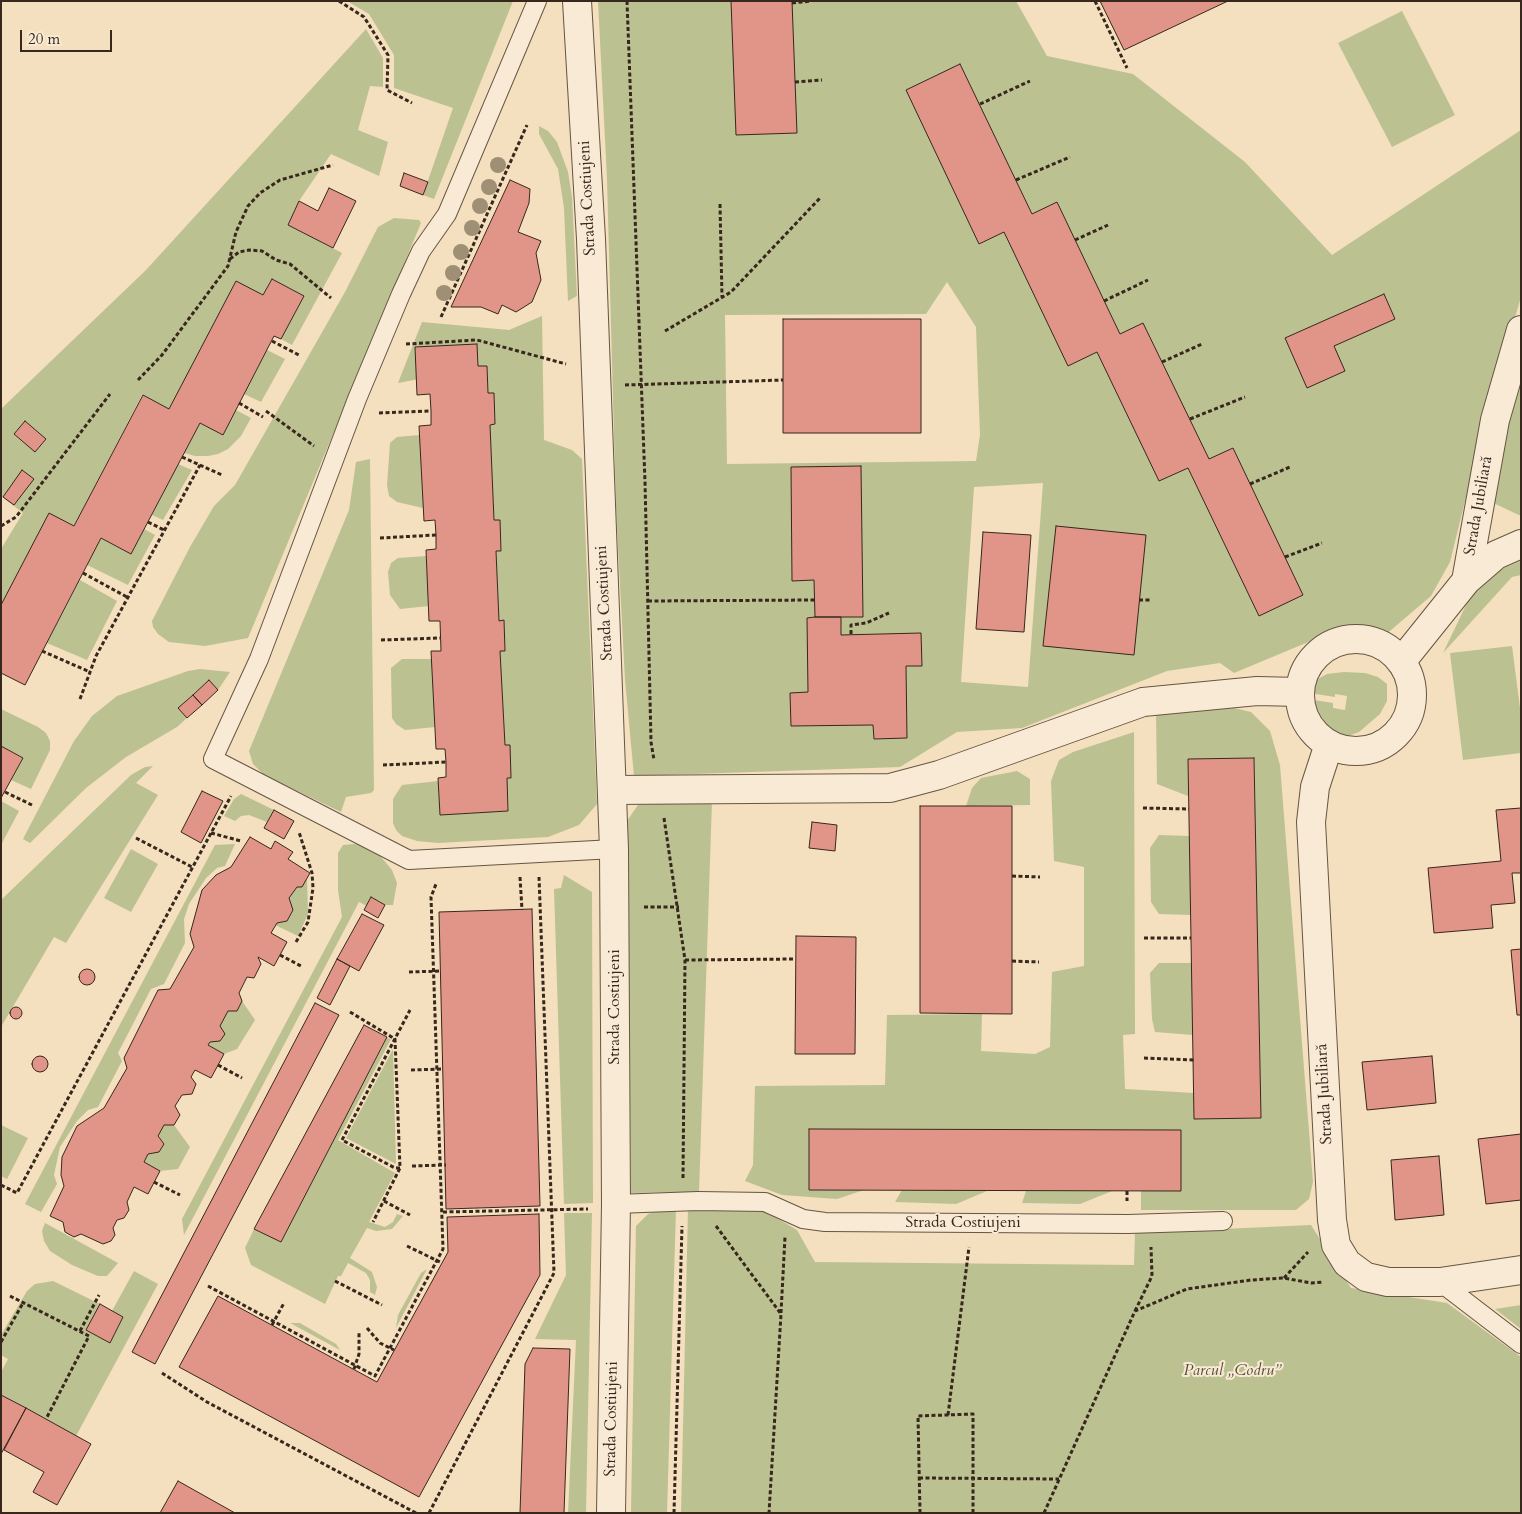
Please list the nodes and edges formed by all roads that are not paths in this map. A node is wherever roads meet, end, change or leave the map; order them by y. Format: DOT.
graph roads {
  1 [pos="537,1"];
  2 [pos="577,1"];
  3 [pos="1521,330"];
  4 [pos="1521,544"];
  5 [pos="1466,581"];
  6 [pos="1401,662"];
  7 [pos="1300,692"];
  8 [pos="1329,744"];
  9 [pos="613,790"];
  10 [pos="614,849"];
  11 [pos="603,1207"];
  12 [pos="1223,1221"];
  13 [pos="1521,1270"];
  14 [pos="1440,1282"];
  15 [pos="1521,1344"];
  16 [pos="611,1513"];
  1 -- 10 [label="lane"];
  2 -- 9 [label="street, Strada Costiujeni"];
  3 -- 5 [label="street, Strada Jubiliară"];
  4 -- 5 [label="street"];
  5 -- 6 [label="street, Strada Jubiliară"];
  6 -- 7 [label="street"];
  6 -- 8 [label="street"];
  7 -- 8 [label="street"];
  7 -- 9 [label="street"];
  8 -- 14 [label="street, Strada Jubiliară"];
  9 -- 10 [label="street, Strada Costiujeni"];
  10 -- 11 [label="street, Strada Costiujeni"];
  11 -- 12 [label="lane, Strada Costiujeni"];
  11 -- 16 [label="street, Strada Costiujeni"];
  13 -- 14 [label="street, Strada Jubiliară"];
  14 -- 15 [label="lane"];
}
